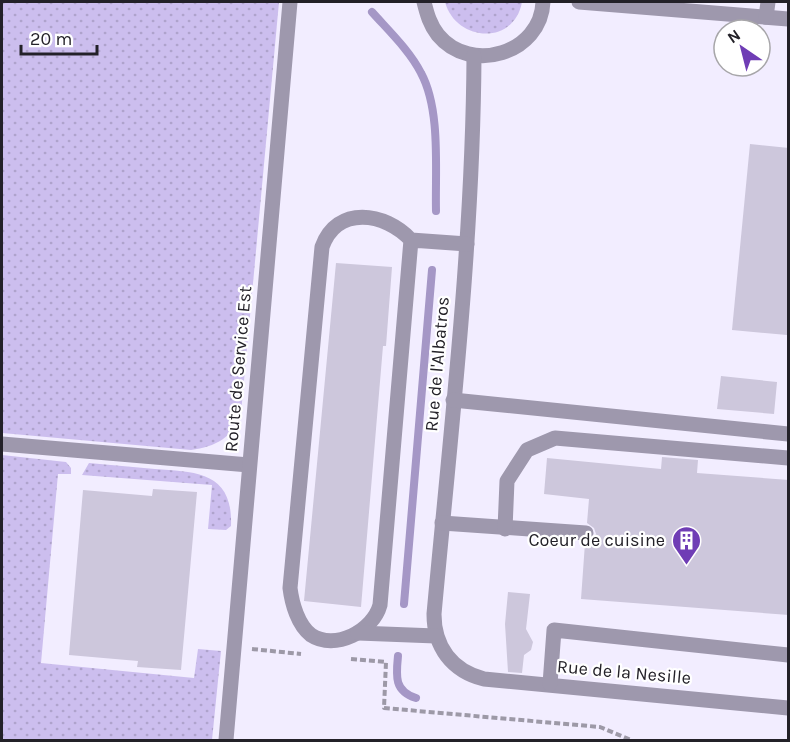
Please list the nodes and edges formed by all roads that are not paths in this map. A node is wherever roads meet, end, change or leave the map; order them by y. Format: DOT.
graph roads {
  1 [pos="290,2"];
  2 [pos="424,2"];
  3 [pos="543,2"];
  4 [pos="579,2"];
  5 [pos="768,2"];
  6 [pos="766,17"];
  7 [pos="789,19"];
  8 [pos="474,56"];
  9 [pos="411,240"];
  10 [pos="467,244"];
  11 [pos="453,400"];
  12 [pos="789,434"];
  13 [pos="2,444"];
  14 [pos="789,458"];
  15 [pos="249,465"];
  16 [pos="442,524"];
  17 [pos="505,529"];
  18 [pos="586,533"];
  19 [pos="358,633"];
  20 [pos="436,636"];
  21 [pos="789,655"];
  22 [pos="458,668"];
  23 [pos="550,684"];
  24 [pos="789,708"];
  25 [pos="226,741"];
  1 -- 15 [label="lane, Route de Service Est"];
  2 -- 8 [label="lane"];
  3 -- 8 [label="lane"];
  4 -- 6 [label="lane"];
  5 -- 6 [label="lane"];
  6 -- 7 [label="lane"];
  8 -- 10 [label="lane, Rue de l'Albatros"];
  9 -- 10 [label="lane"];
  9 -- 19 [label="lane"];
  9 -- 19 [label="lane"];
  10 -- 11 [label="lane, Rue de l'Albatros"];
  11 -- 12 [label="lane"];
  11 -- 16 [label="lane, Rue de l'Albatros"];
  13 -- 15 [label="lane"];
  14 -- 17 [label="lane"];
  15 -- 25 [label="lane, Route de Service Est"];
  16 -- 17 [label="lane"];
  16 -- 20 [label="lane, Rue de l'Albatros"];
  17 -- 18 [label="lane"];
  19 -- 20 [label="lane"];
  20 -- 22 [label="lane, Rue de l'Albatros"];
  21 -- 23 [label="lane"];
  22 -- 23 [label="lane, Rue de la Nesille"];
  23 -- 24 [label="lane, Rue de la Nesille"];
}
